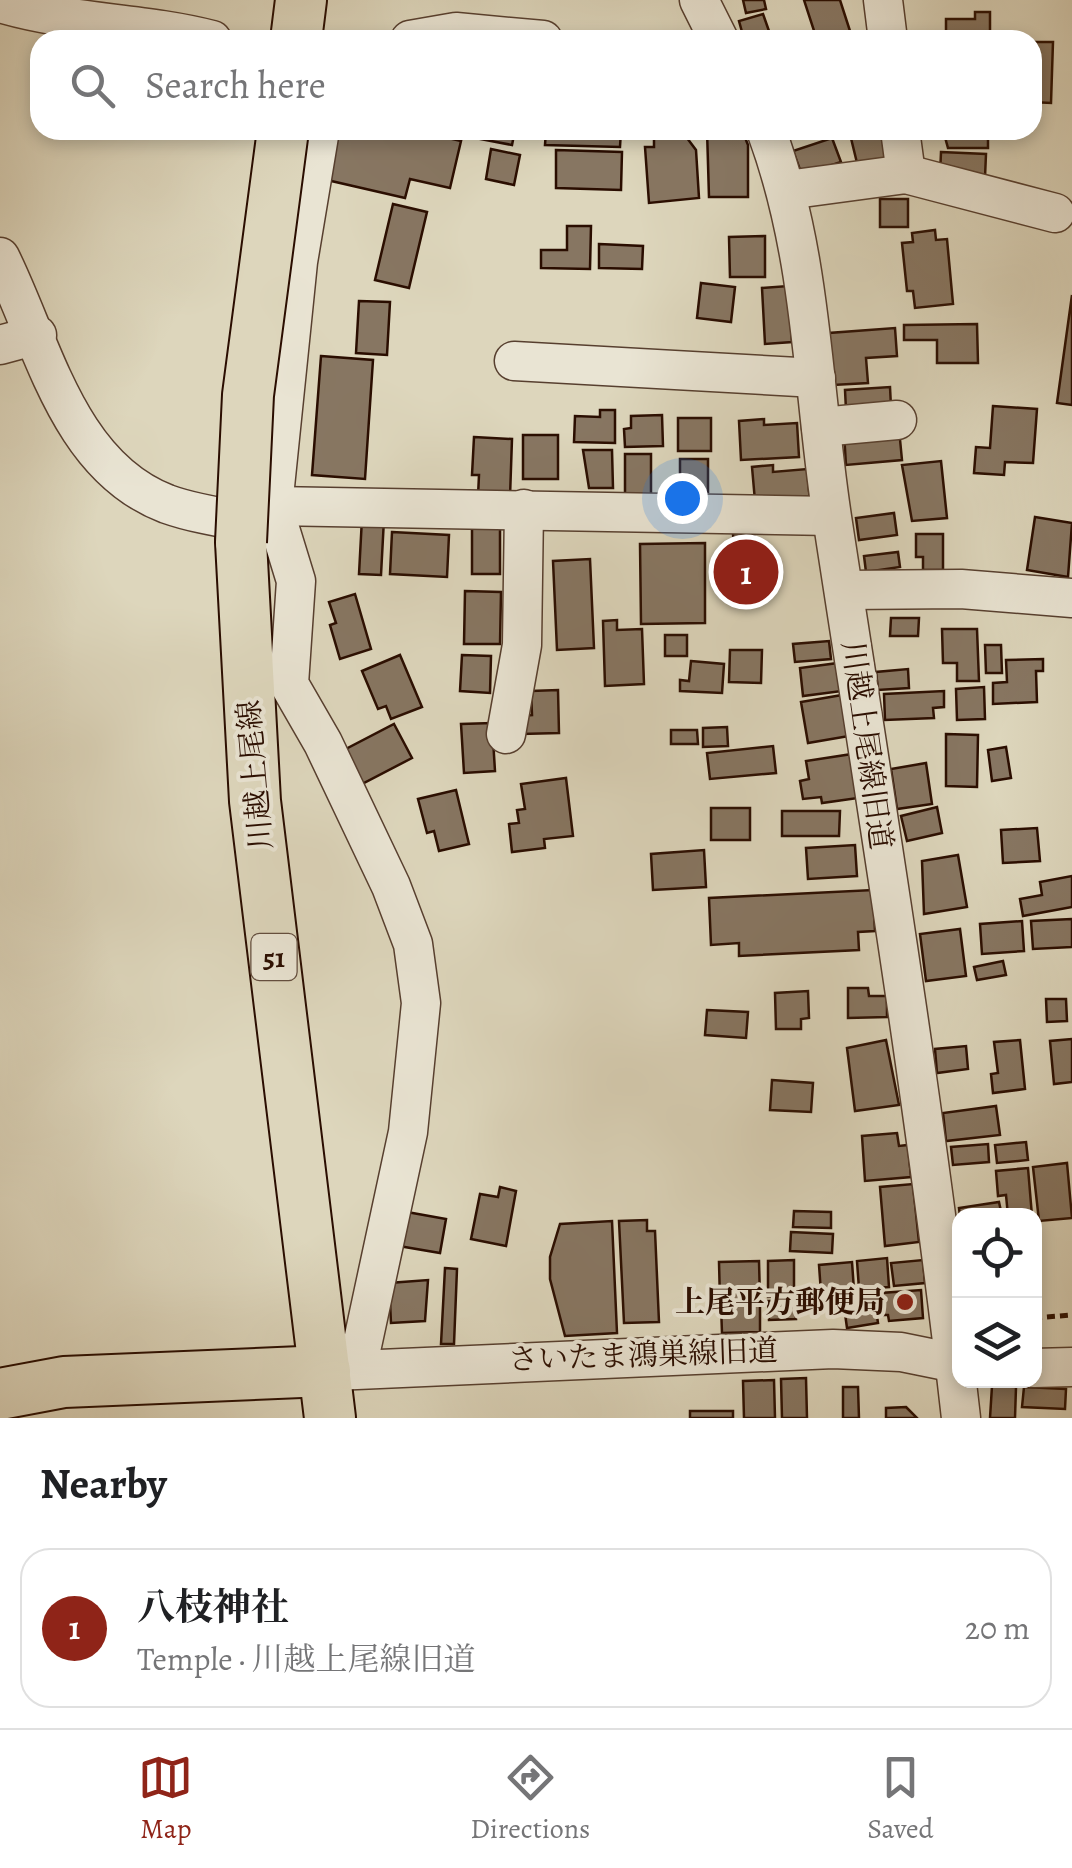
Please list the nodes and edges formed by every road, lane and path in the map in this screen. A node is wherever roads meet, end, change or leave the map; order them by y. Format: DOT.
graph roads {
  1 [pos="302,0"];
  2 [pos="699,0"];
  3 [pos="883,0"];
  4 [pos="0,3"];
  5 [pos="162,30"];
  6 [pos="298,30"];
  7 [pos="714,30"];
  8 [pos="887,30"];
  9 [pos="282,140"];
  10 [pos="318,140"];
  11 [pos="770,140"];
  12 [pos="901,140"];
  13 [pos="906,174"];
  14 [pos="787,190"];
  15 [pos="1055,213"];
  16 [pos="0,256"];
  17 [pos="37,335"];
  18 [pos="0,345"];
  19 [pos="514,361"];
  20 [pos="816,378"];
  21 [pos="897,420"];
  22 [pos="821,427"];
  23 [pos="524,509"];
  24 [pos="832,516"];
  25 [pos="264,525"];
  26 [pos="844,590"];
  27 [pos="1072,598"];
  28 [pos="506,734"];
  29 [pos="1072,1315"];
  30 [pos="1042,1317"];
  31 [pos="952,1329"];
  32 [pos="952,1362"];
  33 [pos="1072,1367"];
  34 [pos="1042,1368"];
  35 [pos="338,1386"];
  36 [pos="959,1388"];
  37 [pos="0,1394"];
  38 [pos="961,1418"];
  1 -- 6 [label="main road"];
  2 -- 7 [label="street"];
  3 -- 8 [label="street"];
  4 -- 5 [label="street"];
  9 -- 25 [label="main road, 川越上尾線 / 51, bridge"];
  10 -- 25 [label="street"];
  11 -- 14 [label="street, 川越上尾線旧道"];
  12 -- 13 [label="street"];
  13 -- 14 [label="street"];
  13 -- 15 [label="street"];
  14 -- 20 [label="street, 川越上尾線旧道"];
  16 -- 17 [label="street"];
  17 -- 18 [label="street"];
  17 -- 25 [label="street"];
  19 -- 20 [label="street"];
  20 -- 22 [label="street, 川越上尾線旧道"];
  21 -- 22 [label="street"];
  22 -- 24 [label="street, 川越上尾線旧道"];
  23 -- 24 [label="street"];
  23 -- 25 [label="street"];
  23 -- 28 [label="street"];
  24 -- 26 [label="street, 川越上尾線旧道"];
  25 -- 35 [label="main road, 川越上尾線 / 51"];
  25 -- 35 [label="street"];
  26 -- 27 [label="street"];
  26 -- 31 [label="street, 川越上尾線旧道"];
  29 -- 30 [label="path"];
  32 -- 35 [label="street, さいたま鴻巣線旧道"];
  33 -- 34 [label="street"];
  35 -- 37 [label="main road"];
  36 -- 38 [label="street, 川越上尾線旧道"];
}
